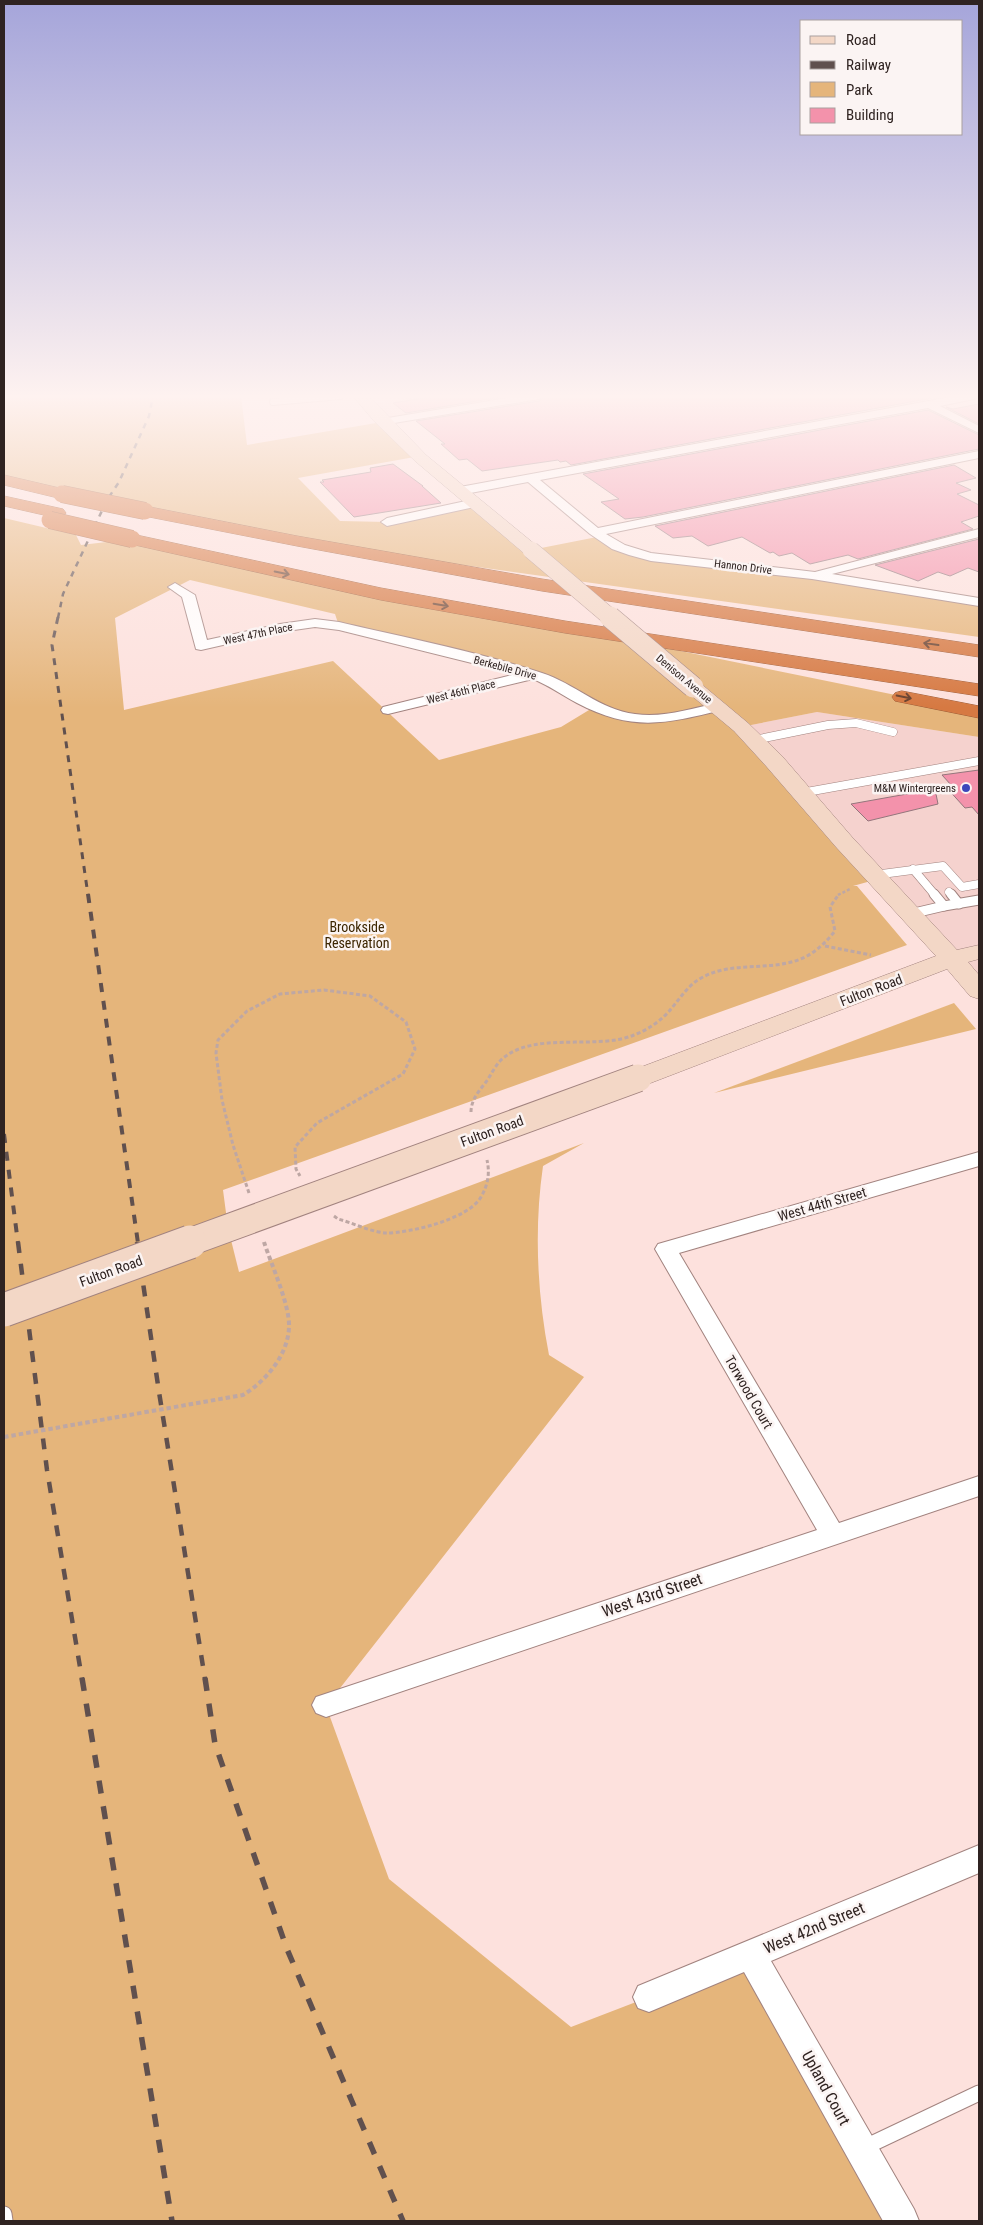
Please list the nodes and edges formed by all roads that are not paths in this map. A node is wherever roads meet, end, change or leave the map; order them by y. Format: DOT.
graph roads {
  1 [pos="90,500"];
  2 [pos="470,500"];
  3 [pos="557,500"];
  4 [pos="754,500"];
  5 [pos="4,501"];
  6 [pos="474,503"];
  7 [pos="4,509"];
  8 [pos="54,516"];
  9 [pos="387,522"];
  10 [pos="596,532"];
  11 [pos="979,533"];
  12 [pos="134,535"];
  13 [pos="297,541"];
  14 [pos="812,575"];
  15 [pos="175,587"];
  16 [pos="979,602"];
  17 [pos="315,623"];
  18 [pos="565,627"];
  19 [pos="979,637"];
  20 [pos="979,651"];
  21 [pos="979,672"];
  22 [pos="534,674"];
  23 [pos="979,690"];
  24 [pos="717,707"];
  25 [pos="388,710"];
  26 [pos="979,712"];
  27 [pos="893,732"];
  28 [pos="754,740"];
  29 [pos="979,761"];
  30 [pos="801,793"];
  31 [pos="926,868"];
  32 [pos="912,869"];
  33 [pos="874,875"];
  34 [pos="935,876"];
  35 [pos="979,884"];
  36 [pos="962,887"];
  37 [pos="948,892"];
  38 [pos="977,903"];
  39 [pos="960,904"];
  40 [pos="944,906"];
  41 [pos="910,914"];
  42 [pos="979,952"];
  43 [pos="952,959"];
  44 [pos="979,991"];
  45 [pos="979,1159"];
  46 [pos="666,1250"];
  47 [pos="4,1310"];
  48 [pos="979,1486"];
  49 [pos="833,1535"];
  50 [pos="326,1705"];
  51 [pos="979,1859"];
  52 [pos="750,1954"];
  53 [pos="650,1997"];
  54 [pos="979,2092"];
  55 [pos="860,2149"];
  56 [pos="4,2214"];
  57 [pos="5,2221"];
  58 [pos="902,2221"];
  1 -- 13 [label="highway, bridge"];
  2 -- 6 [label="main road, Denison Avenue"];
  3 -- 10 [label="street, Hannon Drive"];
  4 -- 10 [label="street"];
  5 -- 8 [label="highway"];
  6 -- 9 [label="street"];
  6 -- 24 [label="main road, Denison Avenue, bridge"];
  7 -- 8 [label="highway"];
  8 -- 12 [label="highway, bridge"];
  10 -- 14 [label="street, Hannon Drive"];
  11 -- 14 [label="street"];
  12 -- 18 [label="highway, one-way"];
  12 -- 21 [label="highway"];
  13 -- 19 [label="highway"];
  20 -- 13 [label="highway, one-way"];
  14 -- 16 [label="street, Hannon Drive"];
  15 -- 17 [label="street, West 47th Place"];
  17 -- 22 [label="street, Berkebile Drive"];
  18 -- 23 [label="highway"];
  18 -- 26 [label="highway, one-way"];
  22 -- 24 [label="street, Berkebile Drive"];
  22 -- 25 [label="street, West 46th Place"];
  24 -- 28 [label="main road, Denison Avenue"];
  27 -- 28 [label="lane"];
  28 -- 30 [label="main road, Denison Avenue"];
  29 -- 30 [label="lane"];
  30 -- 33 [label="main road, Denison Avenue"];
  31 -- 32 [label="lane"];
  31 -- 34 [label="lane"];
  31 -- 36 [label="lane"];
  32 -- 33 [label="lane"];
  32 -- 40 [label="lane"];
  33 -- 41 [label="main road, Denison Avenue"];
  35 -- 36 [label="lane"];
  36 -- 38 [label="lane"];
  37 -- 39 [label="lane"];
  38 -- 39 [label="lane"];
  39 -- 40 [label="lane"];
  40 -- 41 [label="lane"];
  41 -- 43 [label="main road, Denison Avenue"];
  42 -- 43 [label="main road, Fulton Road"];
  43 -- 44 [label="main road, Denison Avenue"];
  43 -- 47 [label="main road, Fulton Road, bridge"];
  45 -- 46 [label="street, West 44th Street"];
  46 -- 49 [label="street, Torwood Court"];
  48 -- 49 [label="street, West 43rd Street"];
  49 -- 50 [label="street, West 43rd Street"];
  51 -- 52 [label="street, West 42nd Street"];
  52 -- 53 [label="street, West 42nd Street"];
  52 -- 55 [label="street, Upland Court"];
  54 -- 55 [label="lane"];
  55 -- 58 [label="street, Upland Court"];
  56 -- 57 [label="lane"];
}
